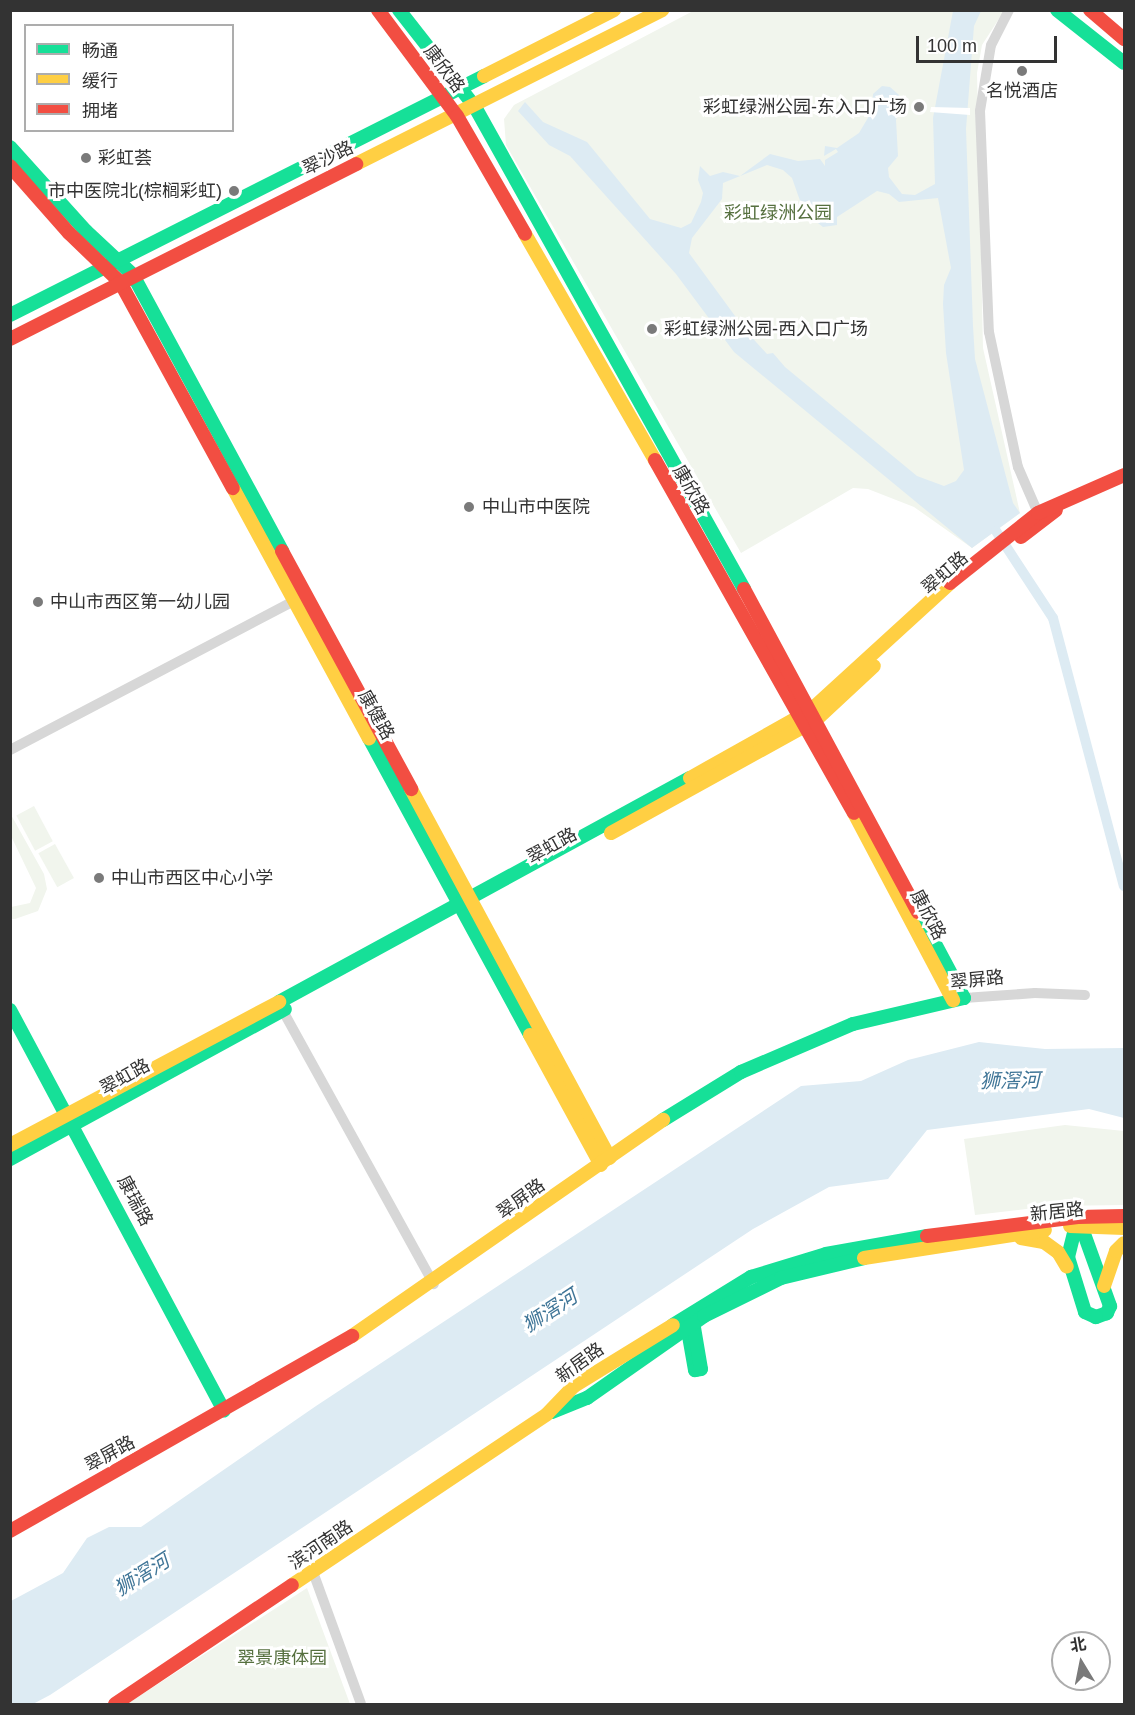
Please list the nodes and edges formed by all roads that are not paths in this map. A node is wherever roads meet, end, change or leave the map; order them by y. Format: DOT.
graph roads {
  1 [pos="378,10"];
  2 [pos="399,10"];
  3 [pos="614,10"];
  4 [pos="662,10"];
  5 [pos="1009,10"];
  6 [pos="1057,10"];
  7 [pos="1090,10"];
  8 [pos="1125,39"];
  9 [pos="1125,63"];
  10 [pos="461,88"];
  11 [pos="442,98"];
  12 [pos="475,107"];
  13 [pos="457,116"];
  14 [pos="10,147"];
  15 [pos="10,166"];
  16 [pos="119,261"];
  17 [pos="103,269"];
  18 [pos="133,275"];
  19 [pos="120,282"];
  20 [pos="10,315"];
  21 [pos="10,339"];
  22 [pos="1125,475"];
  23 [pos="1034,522"];
  24 [pos="299,598"];
  25 [pos="809,717"];
  26 [pos="10,750"];
  27 [pos="468,908"];
  28 [pos="1085,995"];
  29 [pos="958,999"];
  30 [pos="10,1010"];
  31 [pos="283,1011"];
  32 [pos="68,1113"];
  33 [pos="75,1125"];
  34 [pos="10,1145"];
  35 [pos="10,1159"];
  36 [pos="606,1162"];
  37 [pos="1125,1216"];
  38 [pos="1078,1223"];
  39 [pos="1125,1228"];
  40 [pos="992,1238"];
  41 [pos="1125,1243"];
  42 [pos="434,1284"];
  43 [pos="1103,1285"];
  44 [pos="1077,1286"];
  45 [pos="689,1319"];
  46 [pos="224,1410"];
  47 [pos="547,1414"];
  48 [pos="10,1531"];
  49 [pos="313,1572"];
  50 [pos="115,1704"];
  51 [pos="361,1704"];
  1 -- 11 [label="street, 康欣路"];
  2 -- 10 [label="street, 康欣路"];
  3 -- 10 [label="street, 翠沙路"];
  4 -- 12 [label="street, 翠沙路"];
  5 -- 23 [label="street"];
  6 -- 9 [label="street"];
  7 -- 8 [label="street"];
  10 -- 11 [label="street, 翠沙路"];
  10 -- 12 [label="street, 康欣路"];
  11 -- 13 [label="street, 康欣路"];
  11 -- 16 [label="street, 翠沙路"];
  12 -- 13 [label="street, 翠沙路"];
  12 -- 25 [label="street, 康欣路"];
  13 -- 18 [label="street, 翠沙路"];
  13 -- 25 [label="street, 康欣路"];
  14 -- 16 [label="street, 康健路"];
  15 -- 17 [label="street"];
  16 -- 17 [label="street, 翠沙路"];
  16 -- 18 [label="street, 康健路"];
  17 -- 19 [label="street"];
  17 -- 20 [label="street, 翠沙路"];
  18 -- 19 [label="street, 翠沙路"];
  18 -- 24 [label="street, 康健路"];
  19 -- 21 [label="street, 翠沙路"];
  19 -- 24 [label="street, 康健路"];
  22 -- 23 [label="street, 翠虹路"];
  23 -- 25 [label="street, 翠虹路"];
  24 -- 26 [label="street"];
  24 -- 27 [label="street, 康健路"];
  25 -- 27 [label="street, 翠虹路"];
  25 -- 29 [label="street, 康欣路"];
  27 -- 31 [label="street, 翠虹路"];
  27 -- 32 [label="street, 翠虹路"];
  27 -- 36 [label="street, 康健路"];
  28 -- 29 [label="street, 翠屏路"];
  29 -- 36 [label="street, 翠屏路"];
  30 -- 32 [label="street, 康瑞路"];
  31 -- 33 [label="street, 翠虹路"];
  31 -- 42 [label="street"];
  32 -- 33 [label="street, 康瑞路"];
  32 -- 34 [label="street, 翠虹路"];
  33 -- 35 [label="street, 翠虹路"];
  33 -- 46 [label="street, 康瑞路"];
  36 -- 42 [label="street, 翠屏路"];
  37 -- 38 [label="street, 新居路"];
  38 -- 39 [label="street, 新居路"];
  38 -- 40 [label="street, 新居路"];
  38 -- 43 [label="street"];
  38 -- 44 [label="street"];
  38 -- 45 [label="street, 新居路"];
  40 -- 44 [label="street"];
  40 -- 45 [label="street, 新居路"];
  41 -- 43 [label="street"];
  42 -- 46 [label="street, 翠屏路"];
  43 -- 44 [label="street"];
  43 -- 44 [label="street"];
  45 -- 47 [label="street, 新居路"];
  46 -- 48 [label="street, 翠屏路"];
  47 -- 49 [label="street, 滨河南路"];
  49 -- 50 [label="street, 滨河南路"];
  49 -- 51 [label="street"];
}
